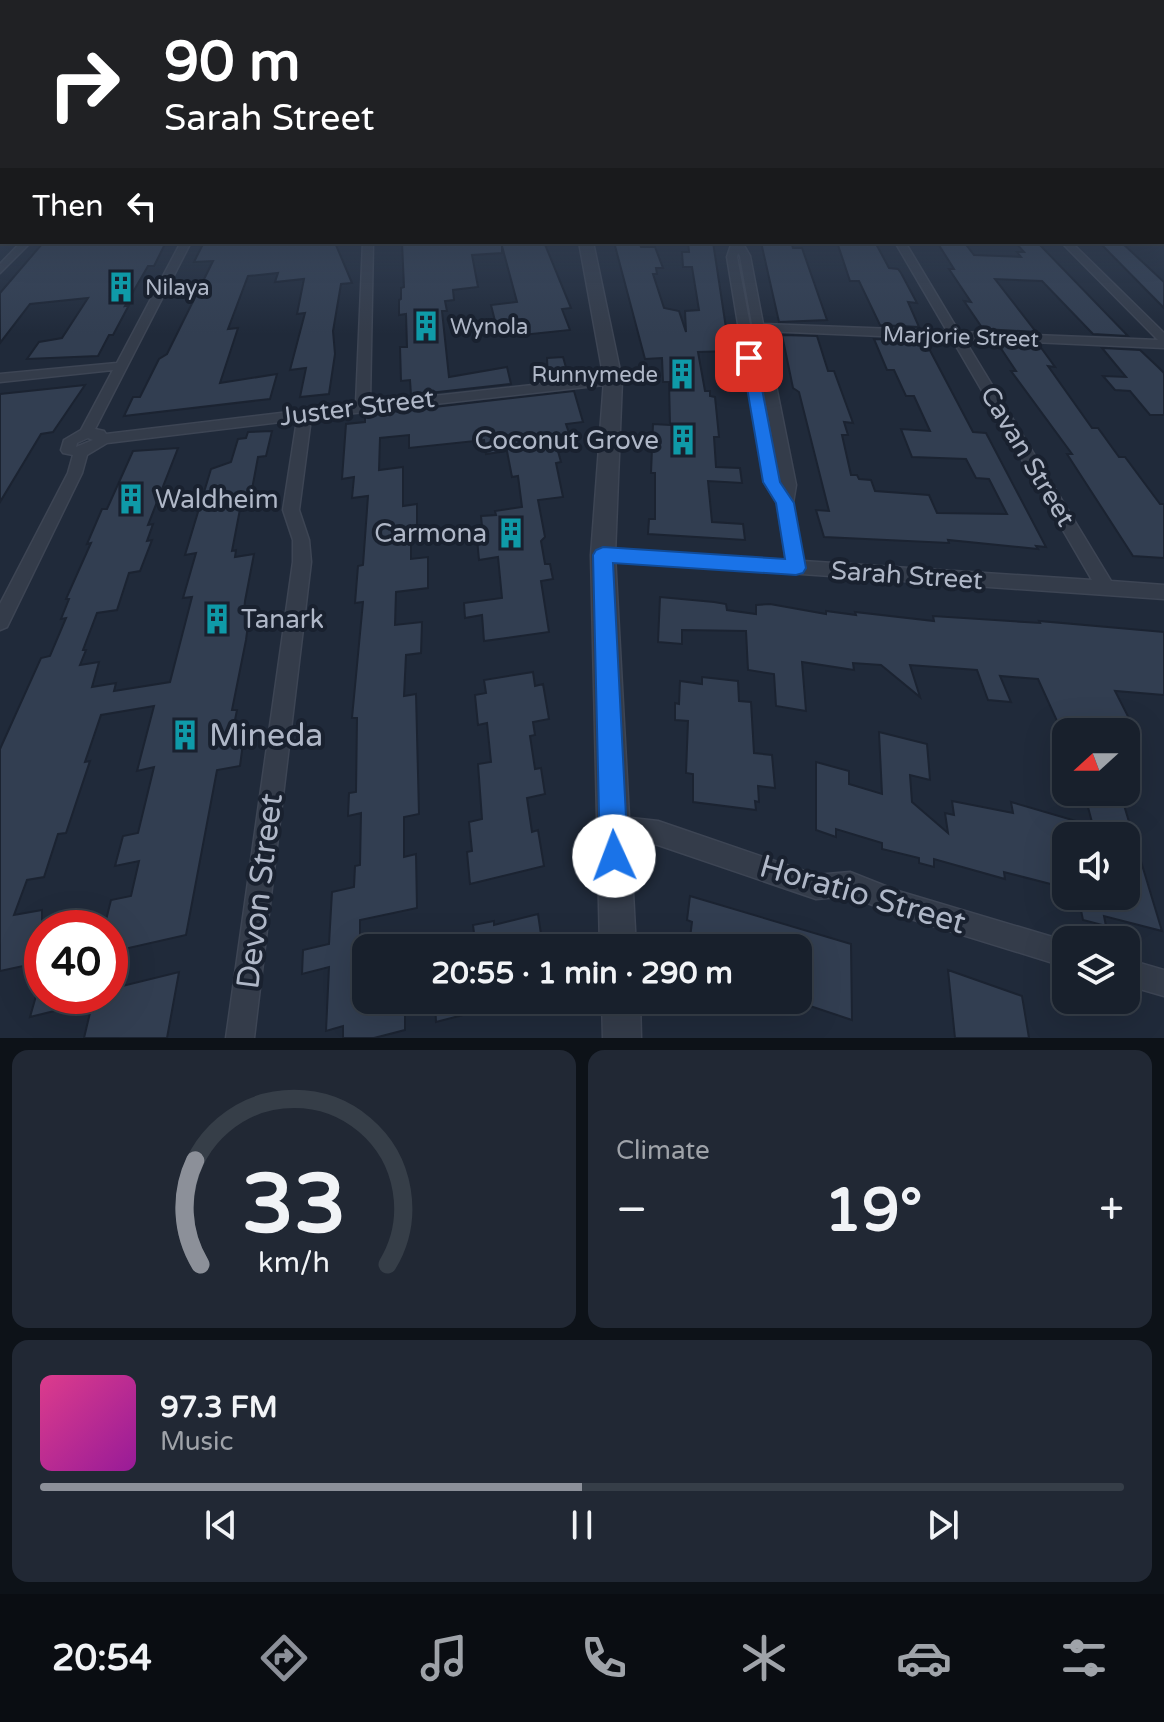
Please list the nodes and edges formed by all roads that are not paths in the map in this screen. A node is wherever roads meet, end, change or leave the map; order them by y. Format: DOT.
graph roads {
  1 [pos="24,244"];
  2 [pos="185,244"];
  3 [pos="368,244"];
  4 [pos="586,244"];
  5 [pos="737,244"];
  6 [pos="738,244"];
  7 [pos="901,244"];
  8 [pos="1068,244"];
  9 [pos="5,260"];
  10 [pos="0,270"];
  11 [pos="757,327"];
  12 [pos="956,335"];
  13 [pos="1164,342"];
  14 [pos="119,366"];
  15 [pos="0,378"];
  16 [pos="613,380"];
  17 [pos="363,406"];
  18 [pos="305,413"];
  19 [pos="86,433"];
  20 [pos="101,439"];
  21 [pos="81,452"];
  22 [pos="785,503"];
  23 [pos="603,555"];
  24 [pos="796,568"];
  25 [pos="1106,588"];
  26 [pos="1164,592"];
  27 [pos="0,622"];
  28 [pos="613,828"];
  29 [pos="617,934"];
  30 [pos="1052,950"];
  31 [pos="1140,976"];
  32 [pos="1164,983"];
  33 [pos="621,1014"];
  34 [pos="240,1038"];
  35 [pos="622,1038"];
  1 -- 9 [label="street"];
  2 -- 14 [label="street"];
  3 -- 17 [label="street"];
  4 -- 16 [label="street"];
  5 -- 22 [label="street"];
  6 -- 11 [label="street"];
  7 -- 12 [label="street, Cavan Street"];
  8 -- 13 [label="street"];
  9 -- 10 [label="street"];
  11 -- 12 [label="street, Marjorie Street"];
  11 -- 22 [label="street"];
  12 -- 13 [label="street, Marjorie Street"];
  12 -- 25 [label="street, Cavan Street"];
  14 -- 15 [label="street"];
  14 -- 19 [label="street"];
  16 -- 17 [label="street, Juster Street"];
  16 -- 23 [label="street"];
  17 -- 18 [label="street, Juster Street"];
  18 -- 20 [label="street, Juster Street"];
  18 -- 34 [label="street, Devon Street"];
  19 -- 20 [label="street"];
  19 -- 21 [label="street"];
  20 -- 21 [label="street"];
  21 -- 27 [label="street"];
  22 -- 24 [label="street"];
  23 -- 24 [label="street, Sarah Street"];
  23 -- 28 [label="street"];
  24 -- 25 [label="street, Sarah Street"];
  25 -- 26 [label="street, Sarah Street"];
  28 -- 29 [label="street"];
  28 -- 30 [label="street, Horatio Street"];
  31 -- 32 [label="street"];
  33 -- 35 [label="street"];
}
